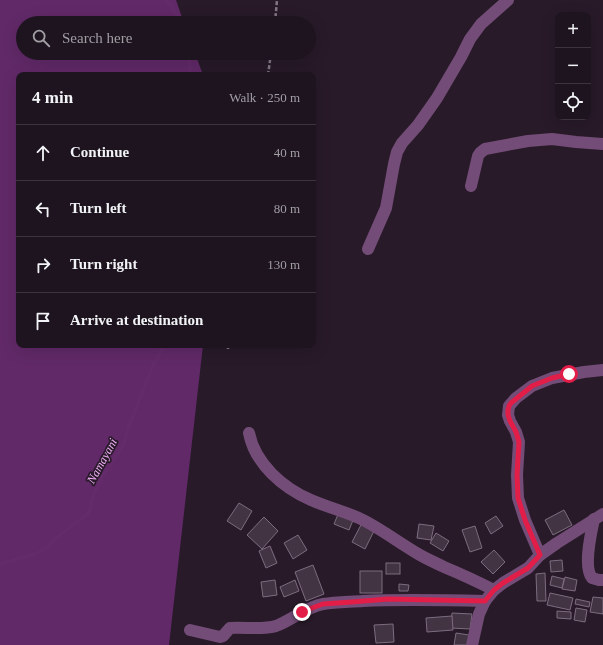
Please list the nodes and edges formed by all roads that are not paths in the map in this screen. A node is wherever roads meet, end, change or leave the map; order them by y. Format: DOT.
graph roads {
  1 [pos="508,0"];
  2 [pos="603,144"];
  3 [pos="471,186"];
  4 [pos="368,249"];
  5 [pos="603,370"];
  6 [pos="249,433"];
  7 [pos="598,517"];
  8 [pos="540,555"];
  9 [pos="603,580"];
  10 [pos="494,590"];
  11 [pos="485,601"];
  12 [pos="190,630"];
  13 [pos="472,645"];
  1 -- 4 [label="street"];
  2 -- 3 [label="street"];
  5 -- 8 [label="street"];
  6 -- 10 [label="street"];
  7 -- 8 [label="street"];
  7 -- 9 [label="street"];
  8 -- 10 [label="street"];
  10 -- 11 [label="street"];
  11 -- 12 [label="street"];
  11 -- 13 [label="street"];
}
